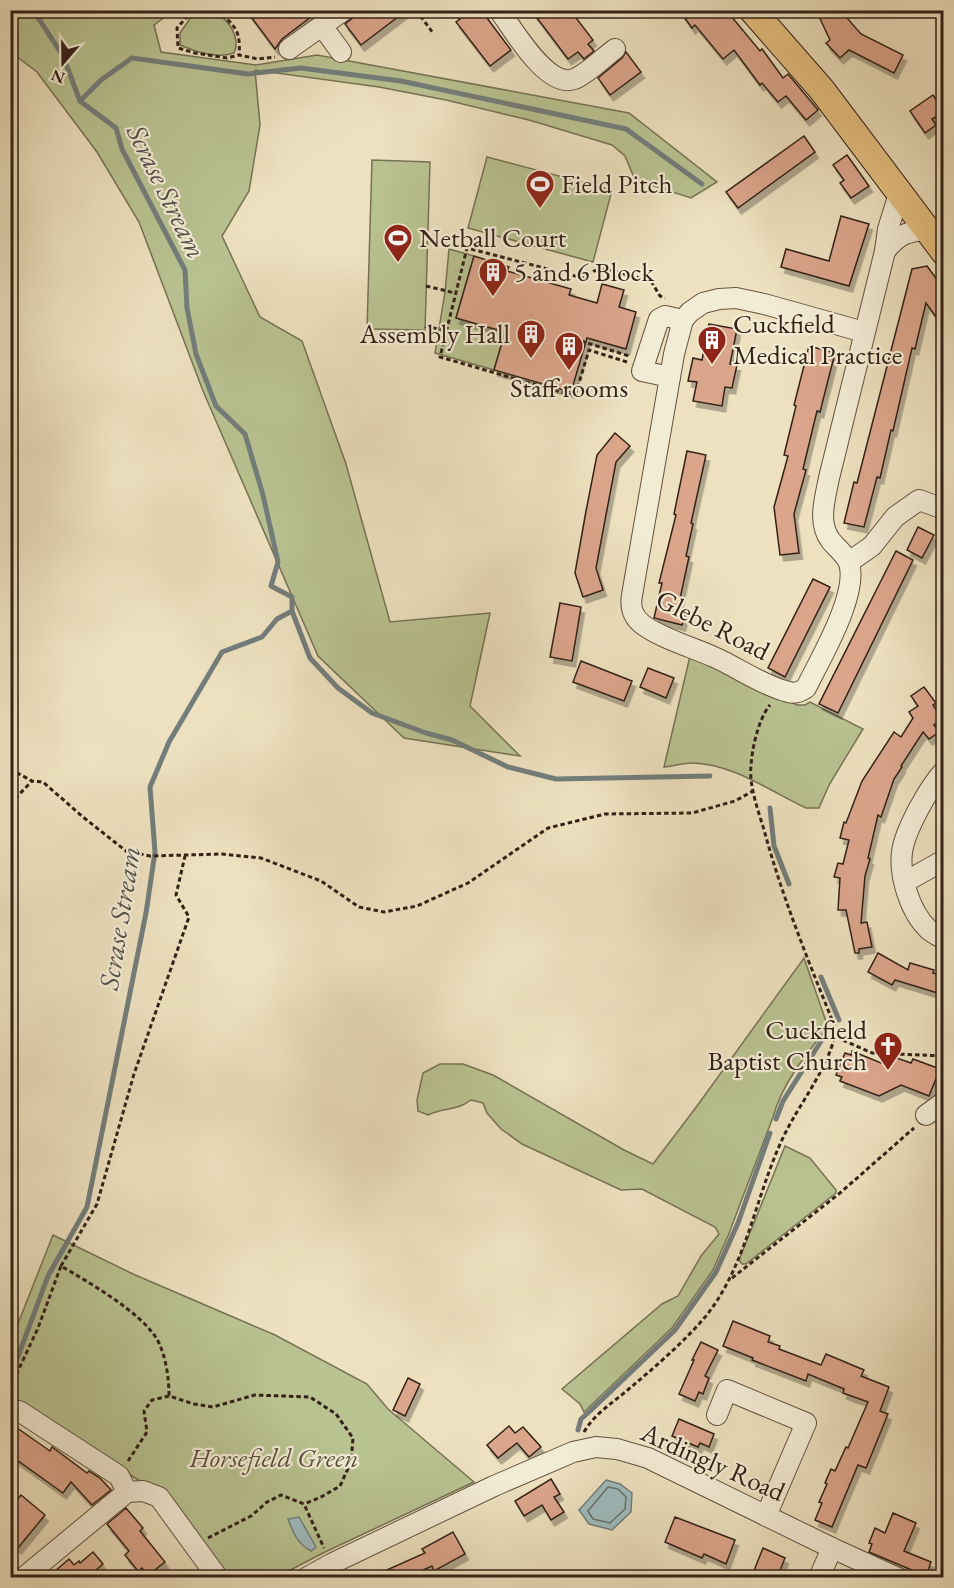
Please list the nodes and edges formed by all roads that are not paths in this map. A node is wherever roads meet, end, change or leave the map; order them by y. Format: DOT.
graph roads {
  1 [pos="344,10"];
  2 [pos="499,10"];
  3 [pos="752,10"];
  4 [pos="322,26"];
  5 [pos="289,49"];
  6 [pos="615,49"];
  7 [pos="341,52"];
  8 [pos="899,194"];
  9 [pos="927,230"];
  10 [pos="885,251"];
  11 [pos="944,252"];
  12 [pos="687,316"];
  13 [pos="864,332"];
  14 [pos="670,377"];
  15 [pos="944,509"];
  16 [pos="849,562"];
  17 [pos="944,771"];
  18 [pos="944,860"];
  19 [pos="905,882"];
  20 [pos="944,939"];
  21 [pos="944,1102"];
  22 [pos="926,1115"];
  23 [pos="19,1411"];
  24 [pos="717,1415"];
  25 [pos="123,1484"];
  26 [pos="766,1516"];
  27 [pos="832,1548"];
  28 [pos="23,1578"];
  29 [pos="218,1578"];
  30 [pos="306,1578"];
  31 [pos="819,1578"];
  32 [pos="898,1578"];
  1 -- 4 [label="street"];
  2 -- 6 [label="street"];
  3 -- 8 [label="main road"];
  4 -- 5 [label="street"];
  4 -- 7 [label="street"];
  8 -- 9 [label="main road"];
  8 -- 10 [label="street"];
  9 -- 10 [label="street"];
  9 -- 11 [label="main road"];
  10 -- 13 [label="street"];
  12 -- 13 [label="street"];
  12 -- 14 [label="street, Glebe Road"];
  12 -- 14 [label="street"];
  13 -- 16 [label="street"];
  14 -- 16 [label="street, Glebe Road"];
  15 -- 16 [label="street"];
  17 -- 19 [label="street"];
  18 -- 19 [label="street"];
  19 -- 20 [label="street"];
  21 -- 22 [label="street"];
  23 -- 25 [label="street"];
  24 -- 26 [label="street"];
  25 -- 28 [label="street"];
  25 -- 29 [label="street"];
  26 -- 27 [label="street, Ardingly Road"];
  26 -- 30 [label="street, Ardingly Road"];
  27 -- 31 [label="street"];
  27 -- 32 [label="street, Ardingly Road"];
}
